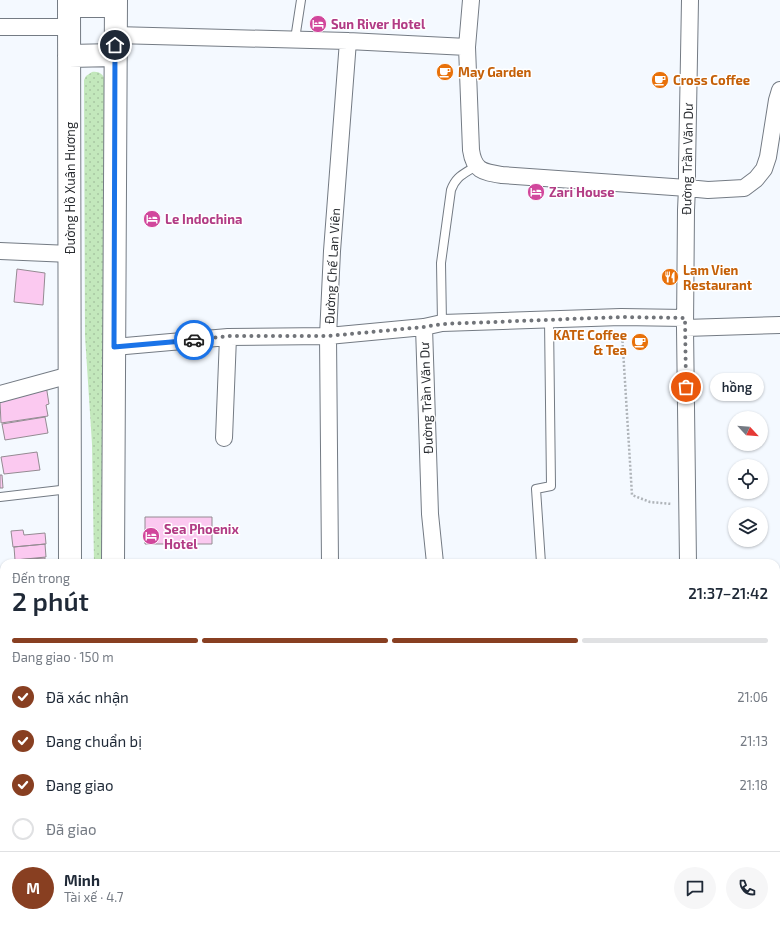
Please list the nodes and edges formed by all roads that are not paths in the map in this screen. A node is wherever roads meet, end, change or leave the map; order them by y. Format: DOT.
graph roads {
  1 [pos="301,0"];
  2 [pos="471,0"];
  3 [pos="690,0"];
  4 [pos="69,3"];
  5 [pos="116,3"];
  6 [pos="0,27"];
  7 [pos="69,27"];
  8 [pos="295,39"];
  9 [pos="348,41"];
  10 [pos="115,45"];
  11 [pos="467,47"];
  12 [pos="69,56"];
  13 [pos="780,90"];
  14 [pos="476,166"];
  15 [pos="687,188"];
  16 [pos="0,251"];
  17 [pos="70,254"];
  18 [pos="549,320"];
  19 [pos="685,323"];
  20 [pos="442,324"];
  21 [pos="780,325"];
  22 [pos="424,327"];
  23 [pos="228,336"];
  24 [pos="328,336"];
  25 [pos="114,347"];
  26 [pos="70,375"];
  27 [pos="0,394"];
  28 [pos="224,438"];
  29 [pos="70,488"];
  30 [pos="0,497"];
  31 [pos="70,559"];
  32 [pos="113,559"];
  33 [pos="330,559"];
  34 [pos="435,559"];
  35 [pos="541,559"];
  36 [pos="688,559"];
  1 -- 8 [label="lane"];
  2 -- 11 [label="street"];
  3 -- 15 [label="street, Đường Trần Văn Dư"];
  4 -- 5 [label="main road"];
  4 -- 7 [label="main road, Đường Hồ Xuân Hương"];
  5 -- 10 [label="main road"];
  6 -- 7 [label="street"];
  7 -- 12 [label="main road, Đường Hồ Xuân Hương"];
  8 -- 9 [label="street"];
  8 -- 10 [label="street"];
  9 -- 11 [label="street"];
  9 -- 24 [label="street, Đường Chế Lan Viên"];
  10 -- 12 [label="main road"];
  10 -- 25 [label="main road"];
  11 -- 14 [label="street"];
  12 -- 17 [label="main road, Đường Hồ Xuân Hương"];
  13 -- 15 [label="street"];
  14 -- 15 [label="street"];
  14 -- 20 [label="lane"];
  15 -- 19 [label="street, Đường Trần Văn Dư"];
  16 -- 17 [label="street"];
  17 -- 26 [label="main road, Đường Hồ Xuân Hương"];
  18 -- 19 [label="street, Đường Trần Văn Dư"];
  18 -- 20 [label="street, Đường Trần Văn Dư"];
  18 -- 35 [label="lane"];
  19 -- 21 [label="street"];
  19 -- 36 [label="street, Đường Trần Văn Dư"];
  20 -- 22 [label="street, Đường Trần Văn Dư"];
  22 -- 24 [label="street"];
  22 -- 34 [label="street, Đường Trần Văn Dư"];
  23 -- 24 [label="street"];
  23 -- 25 [label="street"];
  23 -- 28 [label="street"];
  24 -- 33 [label="street, Đường Chế Lan Viên"];
  25 -- 32 [label="main road"];
  26 -- 27 [label="street"];
  26 -- 29 [label="main road, Đường Hồ Xuân Hương"];
  29 -- 30 [label="lane"];
  29 -- 31 [label="main road, Đường Hồ Xuân Hương"];
}
